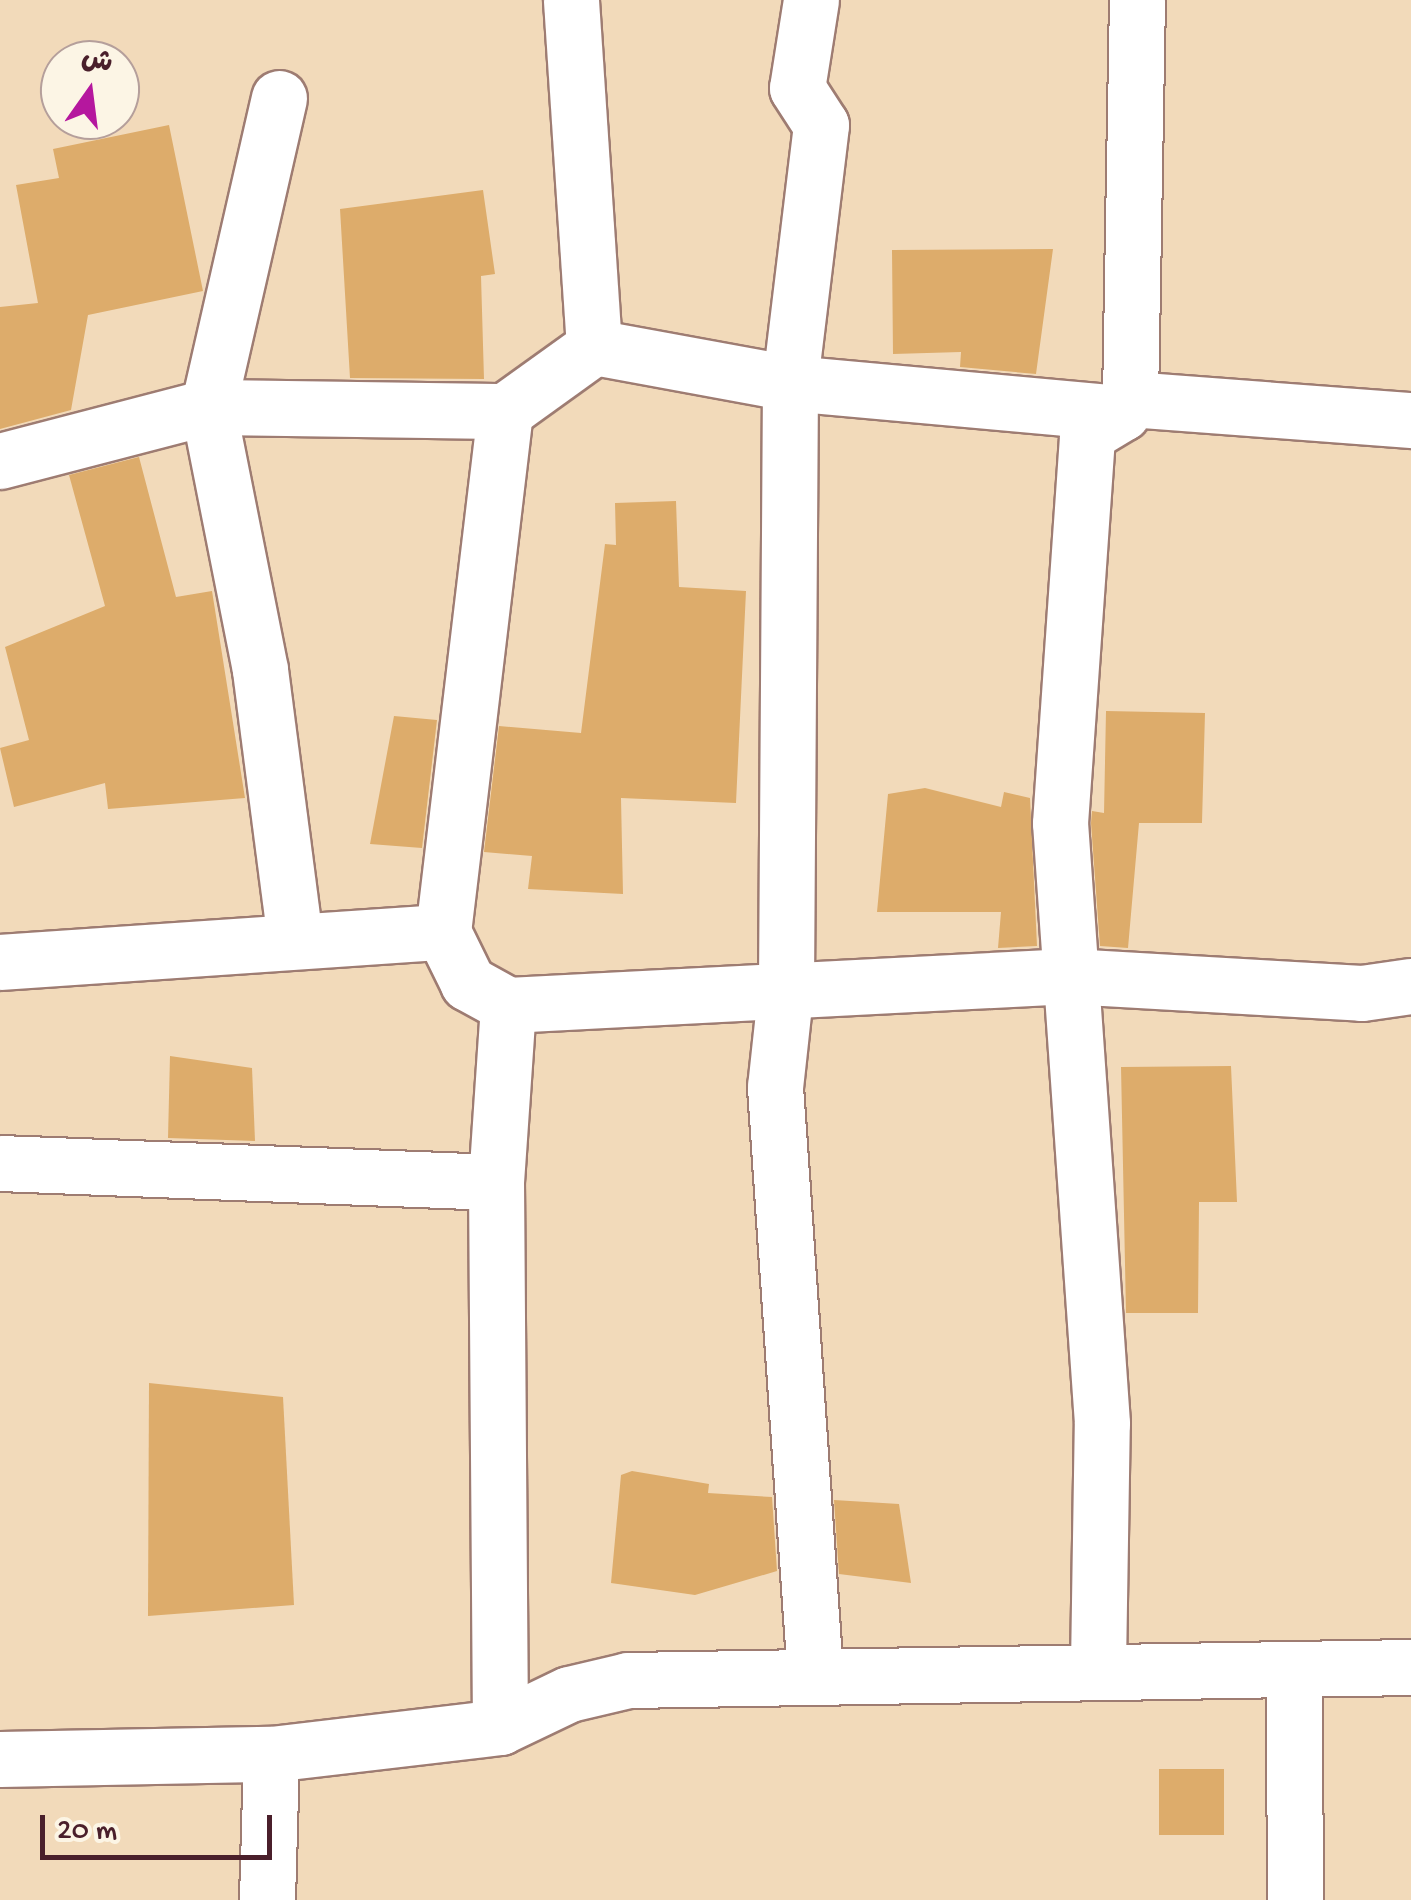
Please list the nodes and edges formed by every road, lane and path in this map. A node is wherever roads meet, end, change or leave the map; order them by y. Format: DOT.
graph roads {
  1 [pos="570,0"];
  2 [pos="811,0"];
  3 [pos="1137,0"];
  4 [pos="278,98"];
  5 [pos="594,347"];
  6 [pos="790,383"];
  7 [pos="208,406"];
  8 [pos="1126,406"];
  9 [pos="505,411"];
  10 [pos="1411,420"];
  11 [pos="0,461"];
  12 [pos="443,932"];
  13 [pos="295,941"];
  14 [pos="0,962"];
  15 [pos="1070,976"];
  16 [pos="786,986"];
  17 [pos="1411,986"];
  18 [pos="508,1005"];
  19 [pos="0,1164"];
  20 [pos="496,1182"];
  21 [pos="1098,1666"];
  22 [pos="1411,1667"];
  23 [pos="1294,1669"];
  24 [pos="815,1675"];
  25 [pos="500,1727"];
  26 [pos="271,1754"];
  27 [pos="0,1759"];
  28 [pos="267,1900"];
  29 [pos="1296,1900"];
  1 -- 5 [label="street"];
  2 -- 6 [label="street"];
  3 -- 8 [label="street"];
  4 -- 7 [label="street"];
  5 -- 6 [label="street"];
  5 -- 9 [label="street"];
  6 -- 8 [label="street"];
  6 -- 16 [label="street"];
  7 -- 9 [label="street"];
  7 -- 11 [label="street"];
  7 -- 13 [label="street"];
  8 -- 10 [label="street"];
  8 -- 15 [label="street"];
  9 -- 12 [label="street"];
  12 -- 13 [label="street"];
  12 -- 18 [label="street"];
  13 -- 14 [label="street"];
  15 -- 16 [label="street"];
  15 -- 17 [label="street"];
  15 -- 21 [label="street"];
  16 -- 18 [label="street"];
  16 -- 24 [label="street"];
  18 -- 20 [label="street"];
  19 -- 20 [label="street"];
  20 -- 25 [label="street"];
  21 -- 23 [label="street"];
  21 -- 24 [label="street"];
  22 -- 23 [label="street"];
  23 -- 29 [label="street"];
  24 -- 25 [label="street"];
  25 -- 26 [label="street"];
  26 -- 27 [label="street"];
  26 -- 28 [label="street"];
}
